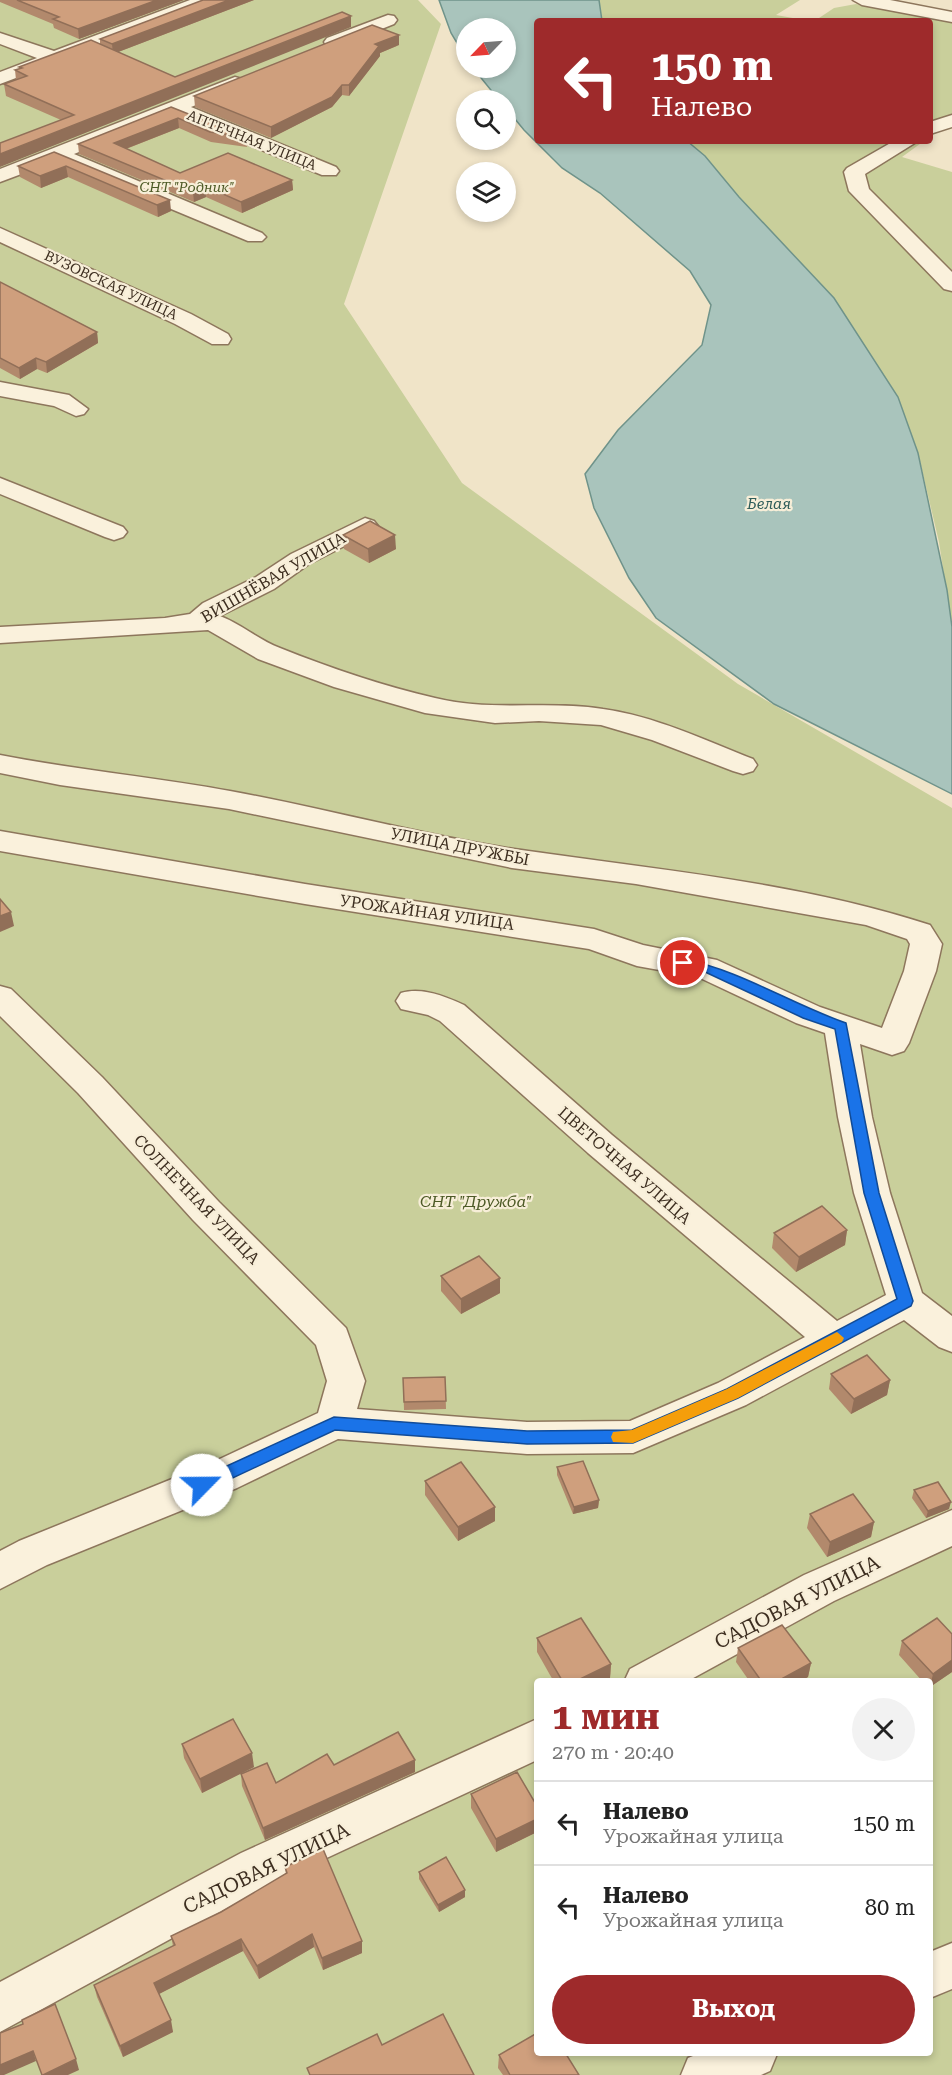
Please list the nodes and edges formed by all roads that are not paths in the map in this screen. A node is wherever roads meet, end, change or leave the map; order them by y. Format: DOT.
graph roads {
  1 [pos="206,0"];
  2 [pos="862,0"];
  3 [pos="952,17"];
  4 [pos="388,20"];
  5 [pos="0,38"];
  6 [pos="313,51"];
  7 [pos="53,57"];
  8 [pos="249,77"];
  9 [pos="0,78"];
  10 [pos="175,108"];
  11 [pos="952,121"];
  12 [pos="933,127"];
  13 [pos="903,144"];
  14 [pos="57,154"];
  15 [pos="329,171"];
  16 [pos="0,176"];
  17 [pos="0,234"];
  18 [pos="255,237"];
  19 [pos="952,284"];
  20 [pos="220,339"];
  21 [pos="0,389"];
  22 [pos="76,409"];
  23 [pos="0,485"];
  24 [pos="365,526"];
  25 [pos="114,532"];
  26 [pos="196,622"];
  27 [pos="0,635"];
  28 [pos="0,764"];
  29 [pos="743,765"];
  30 [pos="0,841"];
  31 [pos="0,997"];
  32 [pos="412,1001"];
  33 [pos="841,1026"];
  34 [pos="892,1043"];
  35 [pos="906,1301"];
  36 [pos="952,1337"];
  37 [pos="834,1340"];
  38 [pos="334,1423"];
  39 [pos="952,1527"];
  40 [pos="5,1560"];
  41 [pos="652,1678"];
  42 [pos="534,1740"];
  43 [pos="952,1965"];
  44 [pos="933,1974"];
  45 [pos="0,2008"];
  46 [pos="748,2056"];
  47 [pos="705,2075"];
  1 -- 7 [label="street"];
  2 -- 3 [label="street"];
  4 -- 6 [label="street"];
  5 -- 7 [label="street"];
  7 -- 9 [label="street"];
  8 -- 10 [label="street"];
  10 -- 14 [label="street"];
  10 -- 15 [label="street, АПТЕЧНАЯ УЛИЦА"];
  11 -- 12 [label="street"];
  13 -- 19 [label="street"];
  14 -- 16 [label="street"];
  14 -- 18 [label="street"];
  17 -- 20 [label="street, ВУЗОВСКАЯ УЛИЦА"];
  21 -- 22 [label="street"];
  23 -- 25 [label="street"];
  24 -- 26 [label="street, ВИШНЁВАЯ УЛИЦА"];
  26 -- 27 [label="street, ВИШНЁВАЯ УЛИЦА"];
  26 -- 29 [label="street"];
  28 -- 34 [label="street, УЛИЦА ДРУЖБЫ"];
  30 -- 33 [label="street, УРОЖАЙНАЯ УЛИЦА"];
  31 -- 38 [label="street, СОЛНЕЧНАЯ УЛИЦА"];
  32 -- 37 [label="street, ЦВЕТОЧНАЯ УЛИЦА"];
  33 -- 34 [label="street, УРОЖАЙНАЯ УЛИЦА"];
  33 -- 35 [label="street"];
  35 -- 36 [label="street"];
  35 -- 37 [label="street"];
  37 -- 38 [label="street"];
  38 -- 40 [label="street"];
  39 -- 41 [label="street, САДОВАЯ УЛИЦА"];
  42 -- 45 [label="street, САДОВАЯ УЛИЦА"];
  43 -- 44 [label="street"];
  46 -- 47 [label="street"];
}
